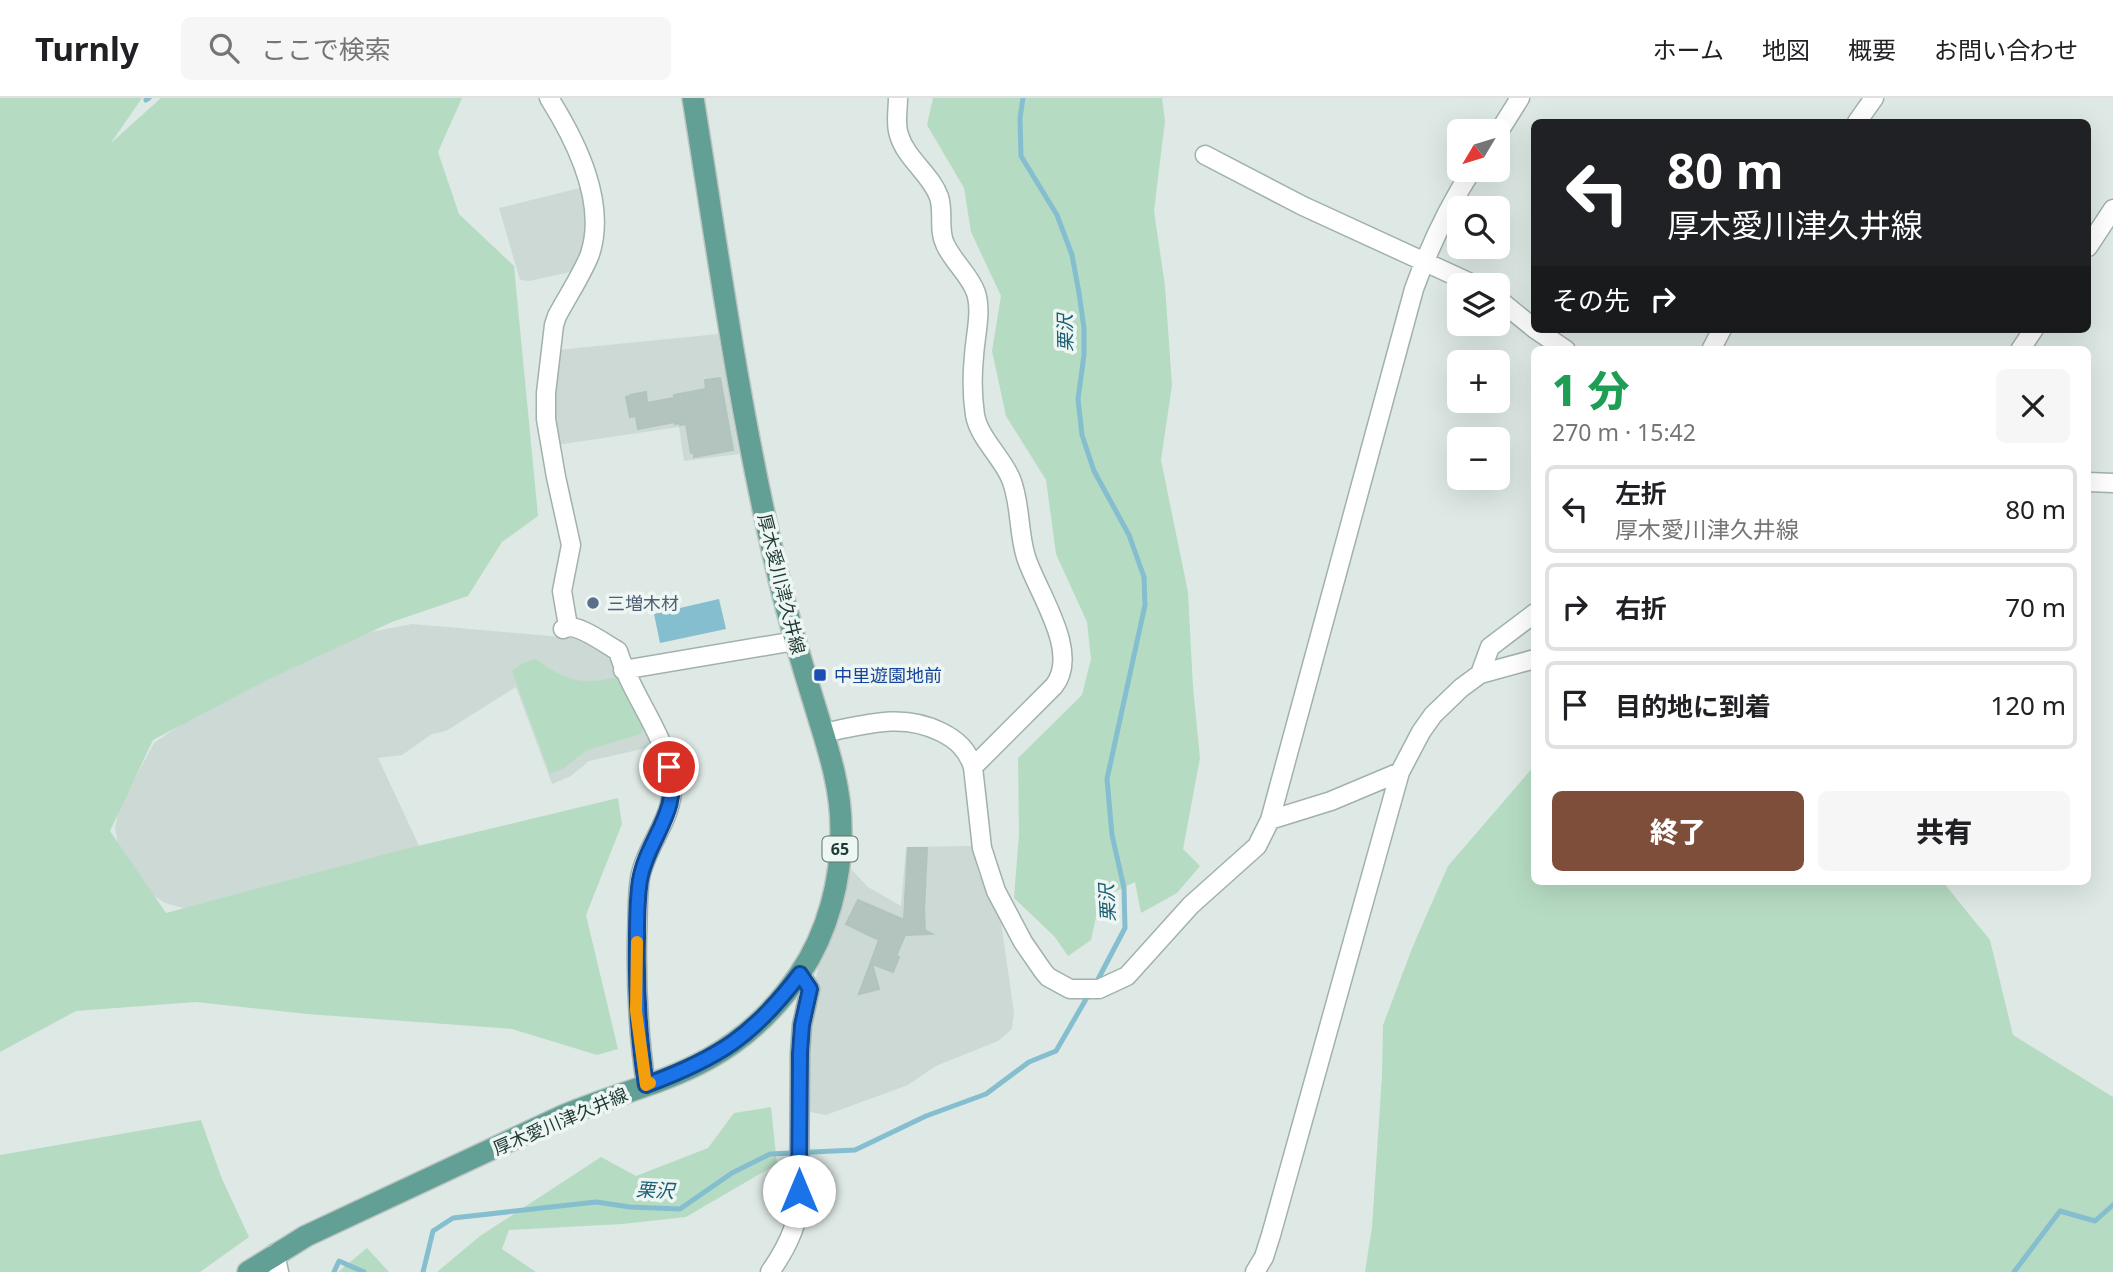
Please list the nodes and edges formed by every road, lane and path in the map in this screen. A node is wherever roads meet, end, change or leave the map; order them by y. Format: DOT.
graph roads {
  1 [pos="549,98"];
  2 [pos="693,98"];
  3 [pos="898,98"];
  4 [pos="1520,98"];
  5 [pos="1874,98"];
  6 [pos="1507,119"];
  7 [pos="1859,119"];
  8 [pos="1205,155"];
  9 [pos="1465,182"];
  10 [pos="2113,208"];
  11 [pos="2091,242"];
  12 [pos="1423,263"];
  13 [pos="1447,273"];
  14 [pos="1510,309"];
  15 [pos="1531,326"];
  16 [pos="1541,333"];
  17 [pos="1560,346"];
  18 [pos="2091,482"];
  19 [pos="2113,483"];
  20 [pos="1531,616"];
  21 [pos="795,641"];
  22 [pos="1531,660"];
  23 [pos="623,670"];
  24 [pos="1480,674"];
  25 [pos="824,733"];
  26 [pos="973,767"];
  27 [pos="1400,772"];
  28 [pos="1270,820"];
  29 [pos="800,974"];
  30 [pos="646,1085"];
  31 [pos="277,1263"];
  32 [pos="248,1272"];
  33 [pos="770,1272"];
  34 [pos="1255,1272"];
  1 -- 23 [label="street"];
  2 -- 21 [label="main road, 厚木愛川津久井線 / 65"];
  3 -- 26 [label="street"];
  4 -- 6 [label="street"];
  5 -- 7 [label="street"];
  8 -- 12 [label="street"];
  9 -- 12 [label="street"];
  10 -- 11 [label="street"];
  12 -- 13 [label="street"];
  12 -- 28 [label="street"];
  14 -- 15 [label="street"];
  16 -- 17 [label="street"];
  18 -- 19 [label="street"];
  20 -- 24 [label="street"];
  21 -- 23 [label="street"];
  21 -- 25 [label="main road, 厚木愛川津久井線 / 65"];
  22 -- 24 [label="street"];
  23 -- 30 [label="street"];
  24 -- 27 [label="street"];
  25 -- 26 [label="street"];
  25 -- 29 [label="main road, 厚木愛川津久井線 / 65"];
  26 -- 28 [label="street"];
  27 -- 28 [label="street"];
  27 -- 34 [label="street"];
  29 -- 30 [label="main road, 厚木愛川津久井線 / 65"];
  29 -- 33 [label="street"];
  30 -- 31 [label="main road, 厚木愛川津久井線 / 65"];
  31 -- 32 [label="main road, 厚木愛川津久井線 / 65"];
}
